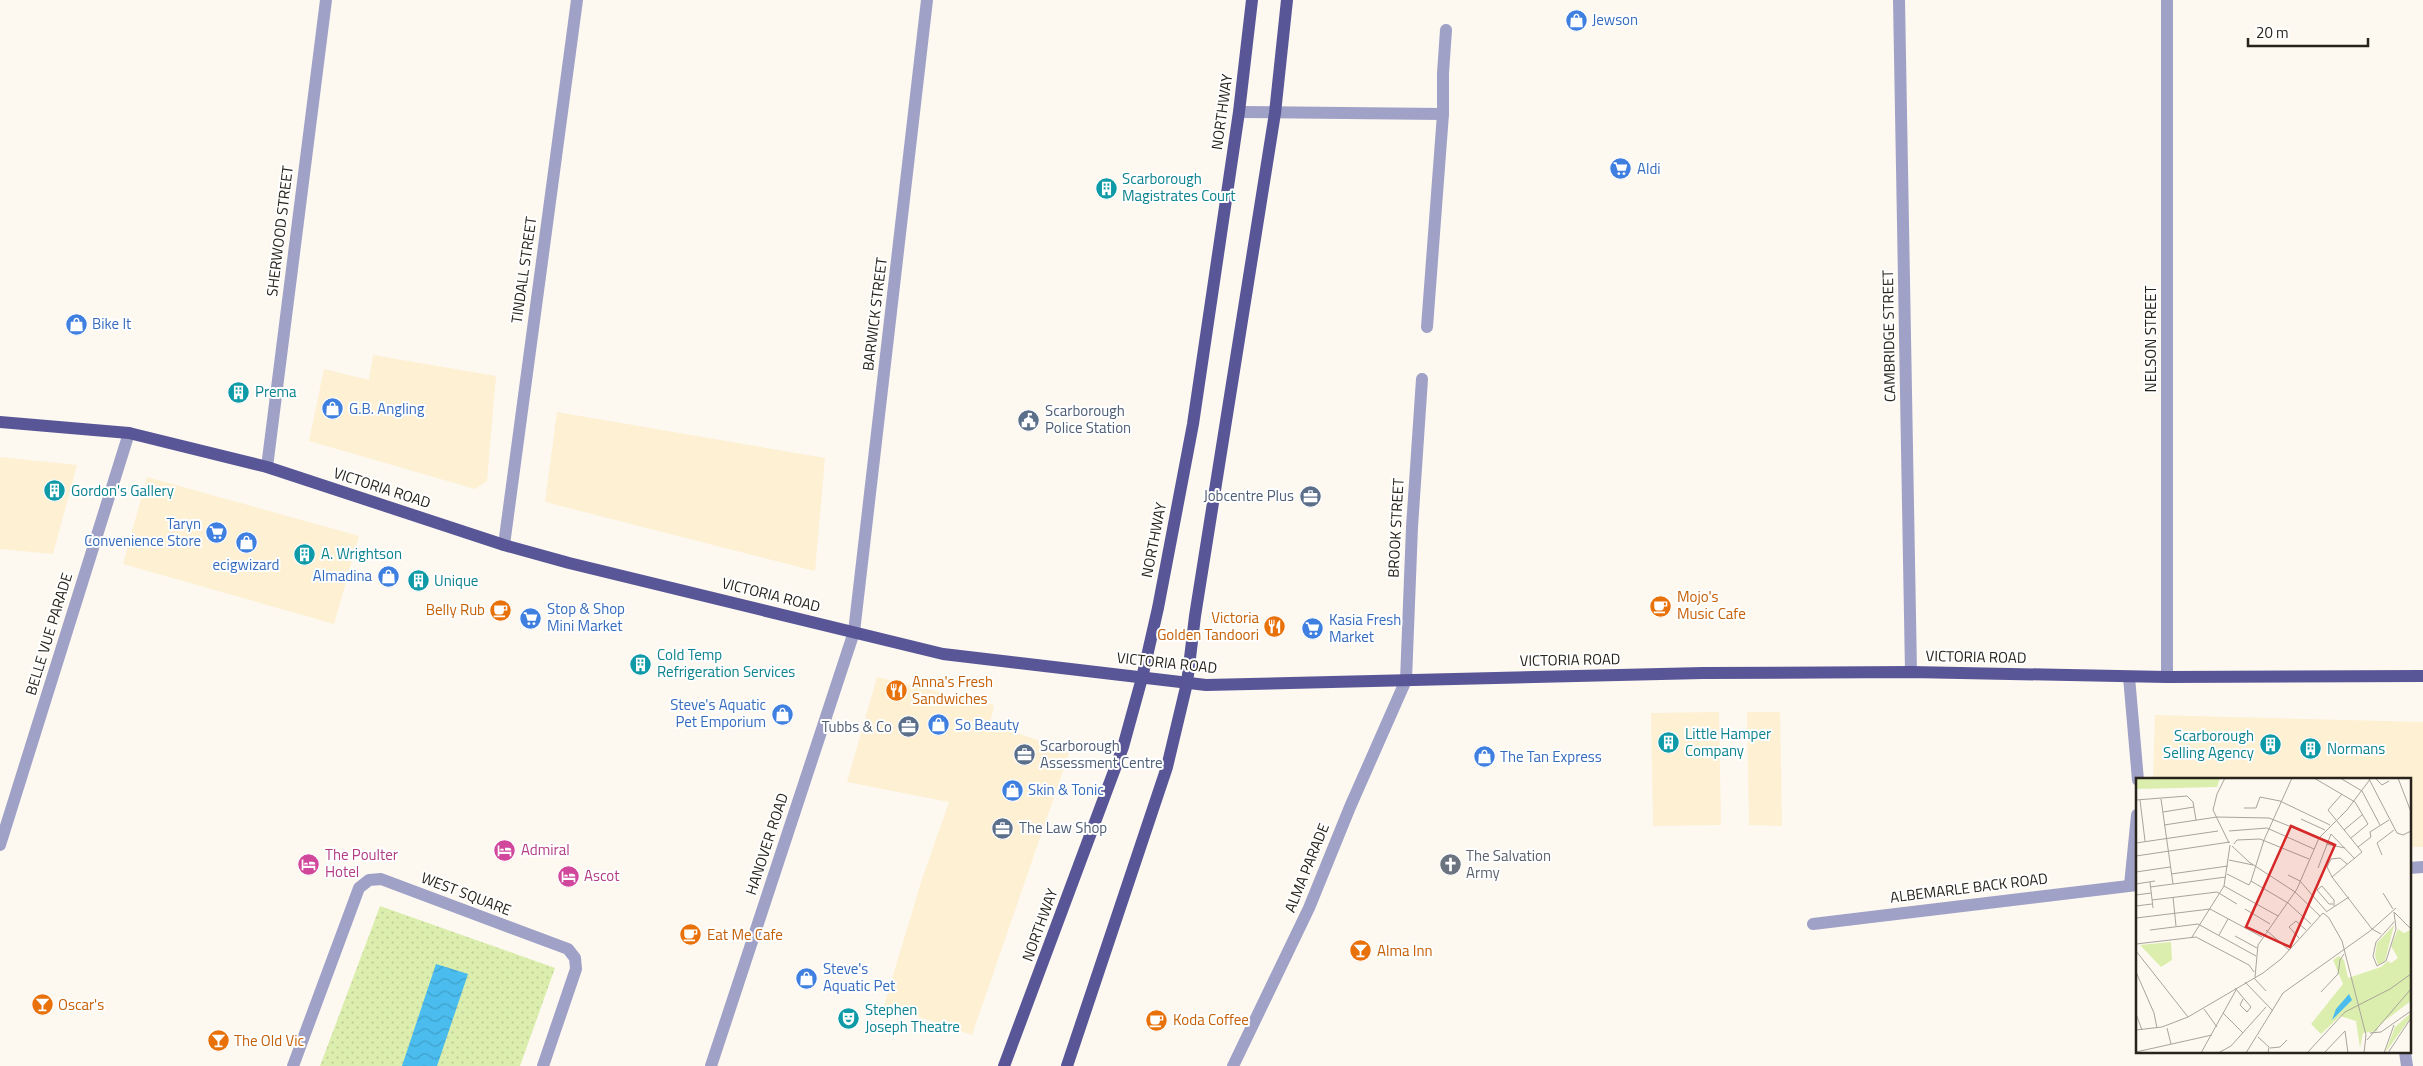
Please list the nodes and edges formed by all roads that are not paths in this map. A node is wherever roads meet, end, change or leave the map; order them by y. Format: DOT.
graph roads {
  1 [pos="326,0"];
  2 [pos="577,0"];
  3 [pos="927,0"];
  4 [pos="1252,0"];
  5 [pos="1287,0"];
  6 [pos="1900,0"];
  7 [pos="2167,0"];
  8 [pos="1446,30"];
  9 [pos="1238,112"];
  10 [pos="1275,113"];
  11 [pos="1443,114"];
  12 [pos="1426,327"];
  13 [pos="1422,379"];
  14 [pos="0,422"];
  15 [pos="129,433"];
  16 [pos="267,467"];
  17 [pos="504,545"];
  18 [pos="854,632"];
  19 [pos="1911,672"];
  20 [pos="2423,676"];
  21 [pos="2129,677"];
  22 [pos="2167,677"];
  23 [pos="1142,678"];
  24 [pos="1406,680"];
  25 [pos="1187,683"];
  26 [pos="2138,778"];
  27 [pos="2136,832"];
  28 [pos="0,845"];
  29 [pos="2423,866"];
  30 [pos="2410,868"];
  31 [pos="2133,885"];
  32 [pos="1813,924"];
  33 [pos="293,1066"];
  34 [pos="543,1066"];
  35 [pos="711,1066"];
  36 [pos="1004,1066"];
  37 [pos="1068,1066"];
  38 [pos="1233,1066"];
  1 -- 16 [label="street, SHERWOOD STREET"];
  2 -- 17 [label="street, TINDALL STREET"];
  3 -- 18 [label="street, BARWICK STREET"];
  4 -- 9 [label="main road, NORTHWAY"];
  5 -- 10 [label="main road"];
  6 -- 19 [label="street, CAMBRIDGE STREET"];
  7 -- 22 [label="street, NELSON STREET"];
  8 -- 11 [label="street"];
  9 -- 10 [label="street"];
  9 -- 23 [label="main road, NORTHWAY"];
  10 -- 11 [label="street"];
  10 -- 25 [label="main road"];
  11 -- 12 [label="street"];
  13 -- 24 [label="street, BROOK STREET"];
  14 -- 15 [label="main road, VICTORIA ROAD"];
  15 -- 16 [label="main road, VICTORIA ROAD"];
  15 -- 28 [label="street, BELLE VUE PARADE"];
  16 -- 17 [label="main road, VICTORIA ROAD"];
  17 -- 18 [label="main road, VICTORIA ROAD"];
  18 -- 23 [label="main road, VICTORIA ROAD"];
  18 -- 35 [label="street, HANOVER ROAD"];
  19 -- 21 [label="main road, VICTORIA ROAD"];
  19 -- 24 [label="main road, VICTORIA ROAD"];
  20 -- 22 [label="main road, VICTORIA ROAD"];
  21 -- 22 [label="main road, VICTORIA ROAD"];
  21 -- 26 [label="street"];
  23 -- 25 [label="main road, VICTORIA ROAD"];
  23 -- 36 [label="main road, NORTHWAY"];
  24 -- 25 [label="main road, VICTORIA ROAD"];
  24 -- 38 [label="street, ALMA PARADE"];
  25 -- 37 [label="main road"];
  27 -- 31 [label="street, ALBEMARLE BACK ROAD"];
  29 -- 30 [label="street"];
  31 -- 32 [label="street, ALBEMARLE BACK ROAD"];
  33 -- 34 [label="street, WEST SQUARE"];
}
